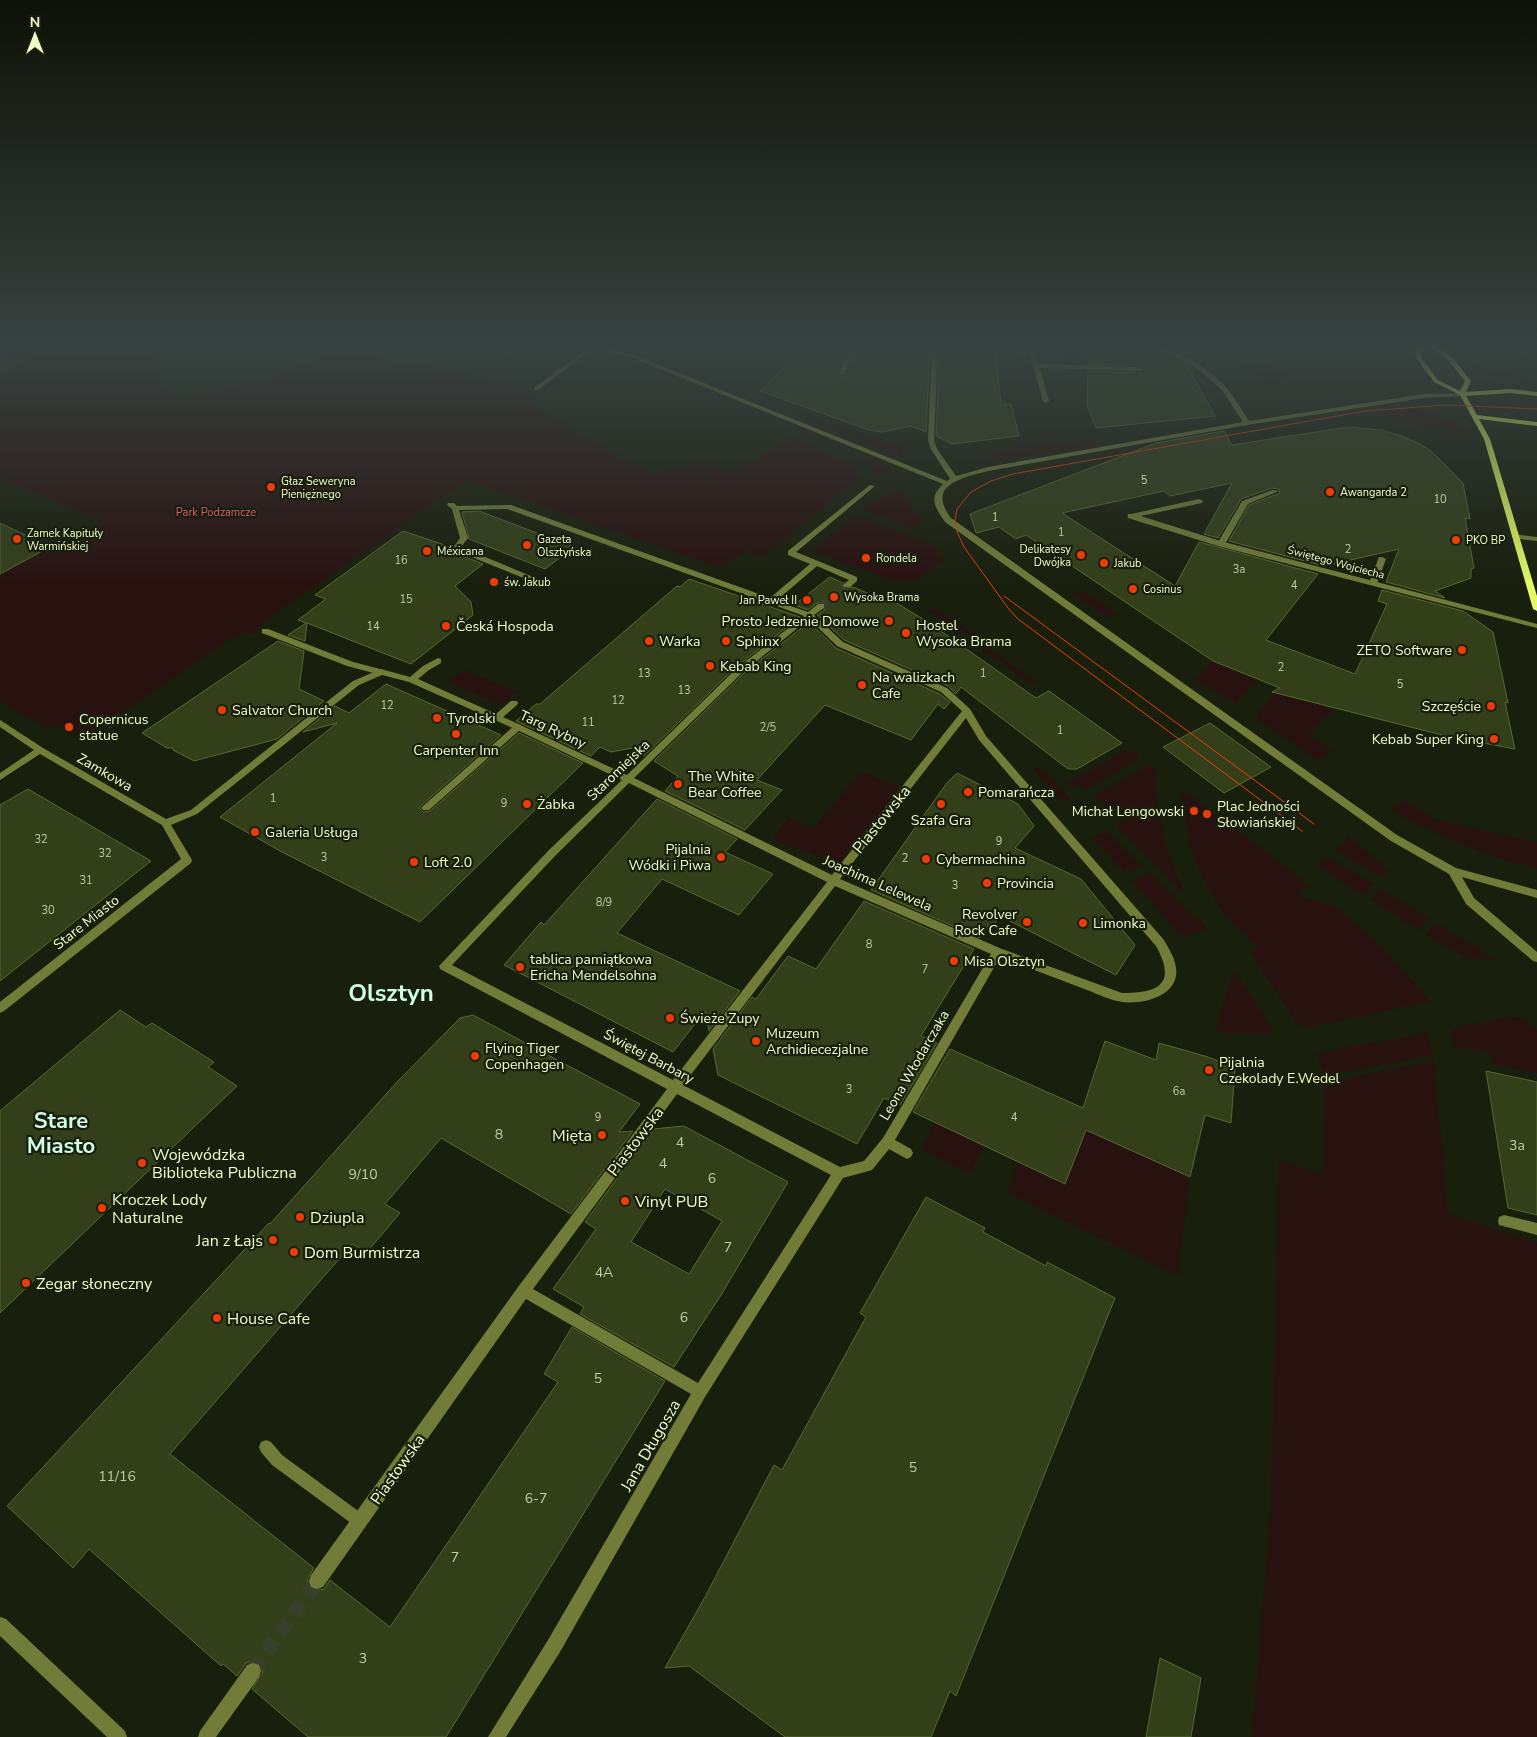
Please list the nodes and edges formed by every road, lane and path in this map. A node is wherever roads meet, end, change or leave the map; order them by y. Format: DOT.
graph roads {
  1 [pos="808,425"];
  2 [pos="932,425"];
  3 [pos="1235,425"];
  4 [pos="1479,425"];
  5 [pos="950,481"];
  6 [pos="872,486"];
  7 [pos="1275,491"];
  8 [pos="1198,500"];
  9 [pos="1516,536"];
  10 [pos="1537,540"];
  11 [pos="1221,544"];
  12 [pos="1382,559"];
  13 [pos="816,563"];
  14 [pos="534,579"];
  15 [pos="1373,583"];
  16 [pos="847,585"];
  17 [pos="771,601"];
  18 [pos="821,606"];
  19 [pos="1537,609"];
  20 [pos="809,615"];
  21 [pos="1537,626"];
  22 [pos="265,631"];
  23 [pos="438,661"];
  24 [pos="381,672"];
  25 [pos="412,680"];
  26 [pos="514,703"];
  27 [pos="967,711"];
  28 [pos="496,718"];
  29 [pos="0,723"];
  30 [pos="518,727"];
  31 [pos="40,750"];
  32 [pos="0,777"];
  33 [pos="628,780"];
  34 [pos="426,808"];
  35 [pos="165,823"];
  36 [pos="185,856"];
  37 [pos="1453,871"];
  38 [pos="832,880"];
  39 [pos="1537,894"];
  40 [pos="998,952"];
  41 [pos="1537,958"];
  42 [pos="444,966"];
  43 [pos="0,1008"];
  44 [pos="676,1087"];
  45 [pos="887,1142"];
  46 [pos="906,1153"];
  47 [pos="839,1173"];
  48 [pos="1504,1221"];
  49 [pos="1537,1229"];
  50 [pos="524,1291"];
  51 [pos="700,1392"];
  52 [pos="266,1447"];
  53 [pos="360,1521"];
  54 [pos="317,1581"];
  55 [pos="0,1625"];
  56 [pos="254,1671"];
  57 [pos="119,1737"];
  58 [pos="206,1737"];
  59 [pos="496,1737"];
  1 -- 5 [label="street"];
  2 -- 5 [label="street"];
  3 -- 5 [label="street"];
  4 -- 9 [label="street"];
  5 -- 37 [label="street"];
  6 -- 13 [label="street"];
  7 -- 11 [label="street"];
  8 -- 11 [label="street, Świętego Wojciecha"];
  9 -- 10 [label="street"];
  9 -- 19 [label="street"];
  11 -- 15 [label="street, Świętego Wojciecha"];
  12 -- 15 [label="street"];
  13 -- 16 [label="street"];
  13 -- 17 [label="street"];
  14 -- 17 [label="street"];
  15 -- 21 [label="street, Świętego Wojciecha"];
  17 -- 20 [label="street"];
  18 -- 20 [label="street, Staromiejska"];
  20 -- 27 [label="street"];
  20 -- 33 [label="street, Staromiejska"];
  22 -- 24 [label="street, Targ Rybny"];
  23 -- 25 [label="street"];
  24 -- 25 [label="street, Targ Rybny"];
  24 -- 35 [label="street"];
  25 -- 28 [label="street, Targ Rybny"];
  26 -- 28 [label="street"];
  27 -- 38 [label="street, Piastowska"];
  27 -- 40 [label="street, Joachima Lelewela"];
  28 -- 30 [label="street, Targ Rybny"];
  29 -- 31 [label="street, Zamkowa"];
  30 -- 33 [label="street, Targ Rybny"];
  30 -- 34 [label="street"];
  31 -- 32 [label="street"];
  31 -- 35 [label="street, Zamkowa"];
  33 -- 38 [label="street, Joachima Lelewela"];
  33 -- 42 [label="street, Staromiejska"];
  35 -- 36 [label="street, Zamkowa"];
  36 -- 43 [label="street, Stare Miasto"];
  37 -- 39 [label="street"];
  37 -- 41 [label="street"];
  38 -- 40 [label="street, Joachima Lelewela"];
  38 -- 44 [label="street, Piastowska"];
  40 -- 45 [label="street, Leona Włodarczaka"];
  42 -- 44 [label="street, Świętej Barbary"];
  44 -- 47 [label="street, Świętej Barbary"];
  44 -- 50 [label="street, Piastowska"];
  45 -- 46 [label="street"];
  45 -- 47 [label="street, Leona Włodarczaka"];
  47 -- 51 [label="street, Jana Długosza"];
  48 -- 49 [label="street"];
  50 -- 51 [label="street"];
  50 -- 53 [label="street, Piastowska"];
  51 -- 59 [label="street, Jana Długosza"];
  52 -- 53 [label="street"];
  53 -- 54 [label="street, Piastowska"];
  55 -- 57 [label="street"];
  56 -- 58 [label="street"];
}
